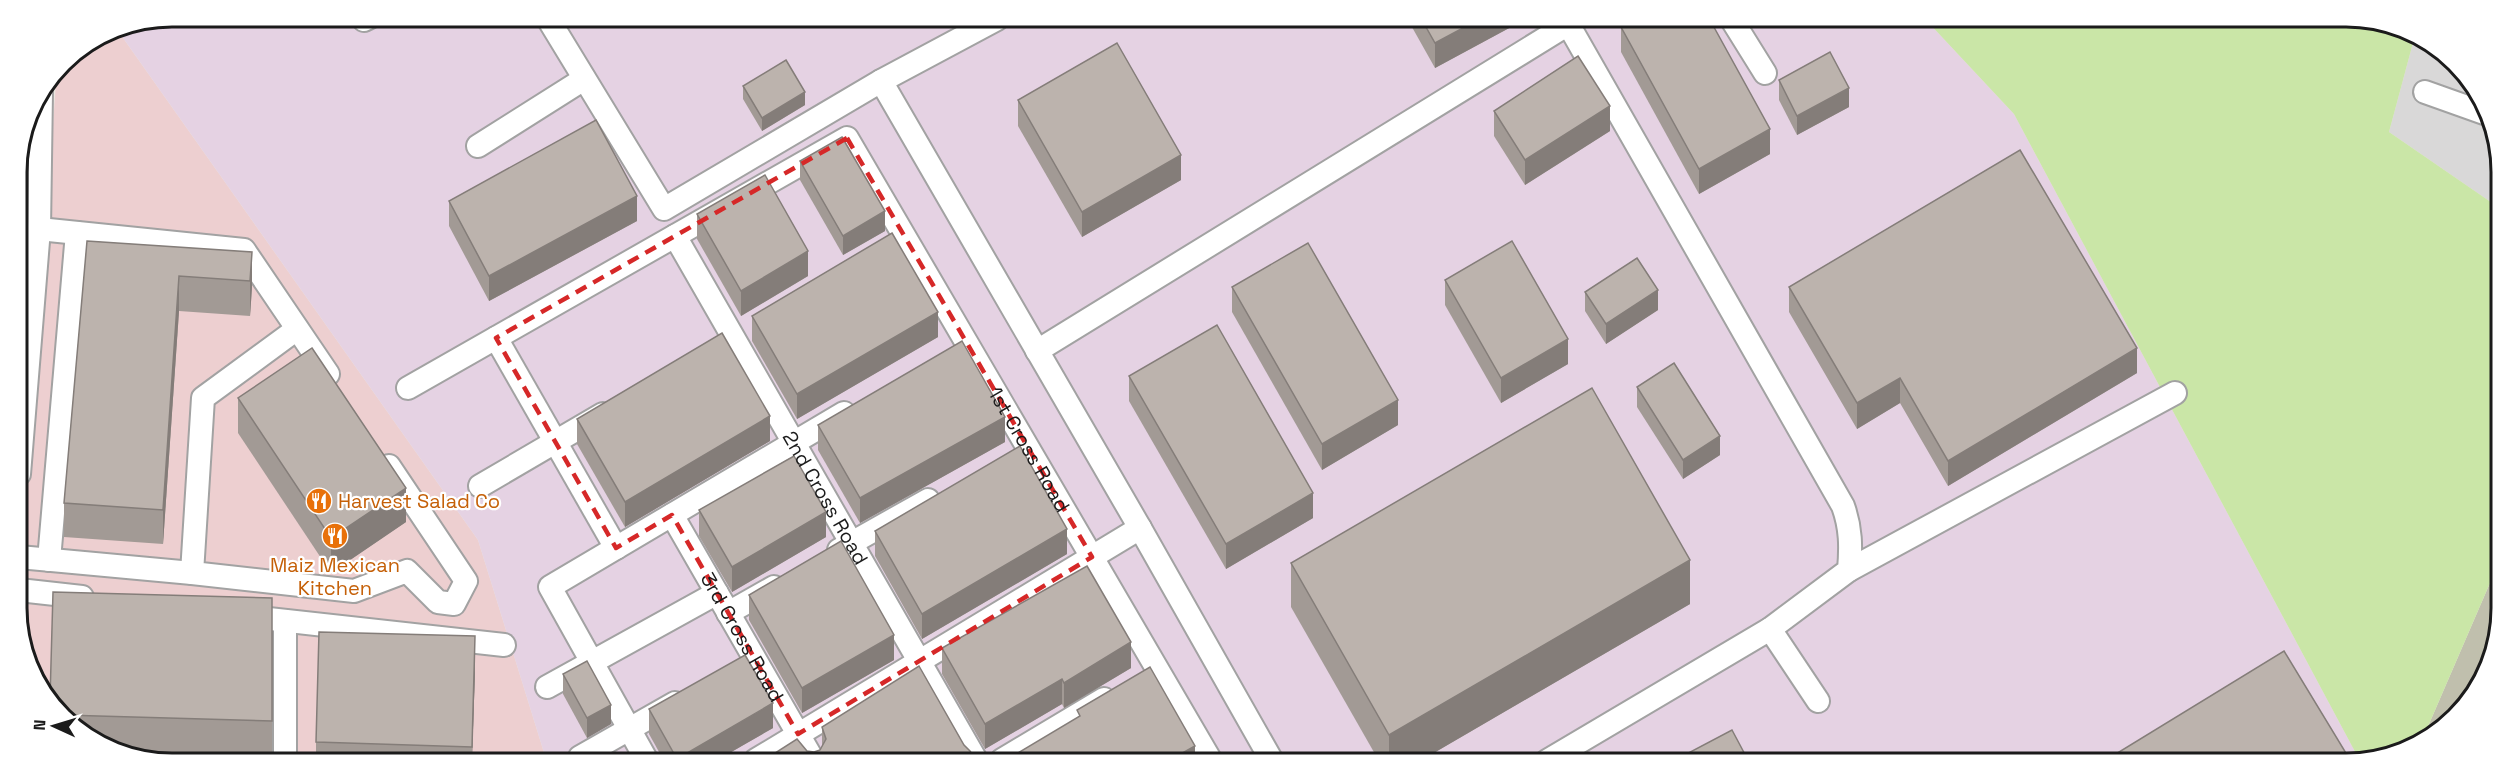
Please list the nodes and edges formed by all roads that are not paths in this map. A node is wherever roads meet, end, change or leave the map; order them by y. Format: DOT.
graph roads {
  1 [pos="553,27"];
  2 [pos="981,27"];
  3 [pos="1563,27"];
  4 [pos="1574,27"];
  5 [pos="1736,27"];
  6 [pos="1765,73"];
  7 [pos="584,79"];
  8 [pos="881,81"];
  9 [pos="2425,92"];
  10 [pos="2477,110"];
  11 [pos="41,111"];
  12 [pos="477,146"];
  13 [pos="39,229"];
  14 [pos="77,233"];
  15 [pos="675,236"];
  16 [pos="904,236"];
  17 [pos="884,247"];
  18 [pos="753,325"];
  19 [pos="297,328"];
  20 [pos="733,337"];
  21 [pos="496,338"];
  22 [pos="966,341"];
  23 [pos="27,346"];
  24 [pos="713,349"];
  25 [pos="1037,351"];
  26 [pos="946,353"];
  27 [pos="408,388"];
  28 [pos="2175,393"];
  29 [pos="342,396"];
  30 [pos="624,401"];
  31 [pos="864,401"];
  32 [pos="555,442"];
  33 [pos="794,443"];
  34 [pos="375,445"];
  35 [pos="1027,445"];
  36 [pos="1006,457"];
  37 [pos="480,486"];
  38 [pos="944,491"];
  39 [pos="672,515"];
  40 [pos="1140,528"];
  41 [pos="851,543"];
  42 [pos="616,548"];
  43 [pos="1092,557"];
  44 [pos="27,558"];
  45 [pos="49,560"];
  46 [pos="821,561"];
  47 [pos="1849,570"];
  48 [pos="192,573"];
  49 [pos="790,578"];
  50 [pos="27,591"];
  51 [pos="102,600"];
  52 [pos="723,603"];
  53 [pos="217,613"];
  54 [pos="285,621"];
  55 [pos="1770,629"];
  56 [pos="504,645"];
  57 [pos="919,661"];
  58 [pos="592,663"];
  59 [pos="1157,668"];
  60 [pos="1137,679"];
  61 [pos="548,687"];
  62 [pos="697,691"];
  63 [pos="1118,691"];
  64 [pos="1818,701"];
  65 [pos="629,729"];
  66 [pos="798,734"];
  67 [pos="285,753"];
  68 [pos="587,753"];
  69 [pos="643,753"];
  70 [pos="767,753"];
  71 [pos="809,753"];
  72 [pos="972,753"];
  73 [pos="1014,753"];
  74 [pos="1207,753"];
  75 [pos="1267,753"];
  76 [pos="1561,753"];
  1 -- 7 [label="street"];
  2 -- 8 [label="street"];
  3 -- 25 [label="street"];
  4 -- 47 [label="street"];
  5 -- 6 [label="street"];
  7 -- 8 [label="street"];
  7 -- 12 [label="street"];
  8 -- 25 [label="street"];
  9 -- 10 [label="street"];
  11 -- 13 [label="street"];
  13 -- 14 [label="street"];
  13 -- 23 [label="street"];
  14 -- 19 [label="street"];
  14 -- 45 [label="street"];
  15 -- 16 [label="street, 1st Cross Road"];
  15 -- 20 [label="street, 2nd Cross Road"];
  15 -- 21 [label="street"];
  16 -- 17 [label="street"];
  16 -- 22 [label="street, 1st Cross Road"];
  18 -- 20 [label="street"];
  19 -- 29 [label="street"];
  19 -- 48 [label="street"];
  20 -- 24 [label="street"];
  20 -- 33 [label="street, 2nd Cross Road"];
  21 -- 27 [label="street"];
  21 -- 32 [label="street"];
  22 -- 26 [label="street"];
  22 -- 35 [label="street, 1st Cross Road"];
  25 -- 40 [label="street"];
  28 -- 47 [label="street"];
  30 -- 32 [label="street"];
  31 -- 33 [label="street"];
  32 -- 37 [label="street"];
  32 -- 42 [label="street"];
  33 -- 39 [label="street"];
  33 -- 41 [label="street, 2nd Cross Road"];
  34 -- 48 [label="street"];
  35 -- 36 [label="street"];
  35 -- 43 [label="street, 1st Cross Road"];
  38 -- 41 [label="street"];
  39 -- 42 [label="street"];
  39 -- 52 [label="street, 3rd Cross Road"];
  40 -- 43 [label="street"];
  40 -- 75 [label="street"];
  41 -- 46 [label="street"];
  41 -- 57 [label="street, 2nd Cross Road"];
  42 -- 58 [label="street"];
  43 -- 57 [label="street"];
  43 -- 59 [label="street, 1st Cross Road"];
  44 -- 45 [label="street"];
  45 -- 48 [label="street"];
  47 -- 55 [label="street"];
  49 -- 52 [label="street"];
  50 -- 51 [label="street"];
  52 -- 58 [label="street"];
  52 -- 66 [label="street, 3rd Cross Road"];
  53 -- 54 [label="street"];
  54 -- 56 [label="street"];
  54 -- 67 [label="street"];
  55 -- 64 [label="street"];
  55 -- 76 [label="street"];
  57 -- 66 [label="street"];
  57 -- 72 [label="street, 2nd Cross Road"];
  58 -- 61 [label="street"];
  58 -- 65 [label="street"];
  59 -- 60 [label="street"];
  59 -- 74 [label="street, 1st Cross Road"];
  62 -- 65 [label="street"];
  63 -- 73 [label="street"];
  65 -- 68 [label="street"];
  65 -- 69 [label="street"];
  66 -- 70 [label="street"];
  66 -- 71 [label="street, 3rd Cross Road"];
}
